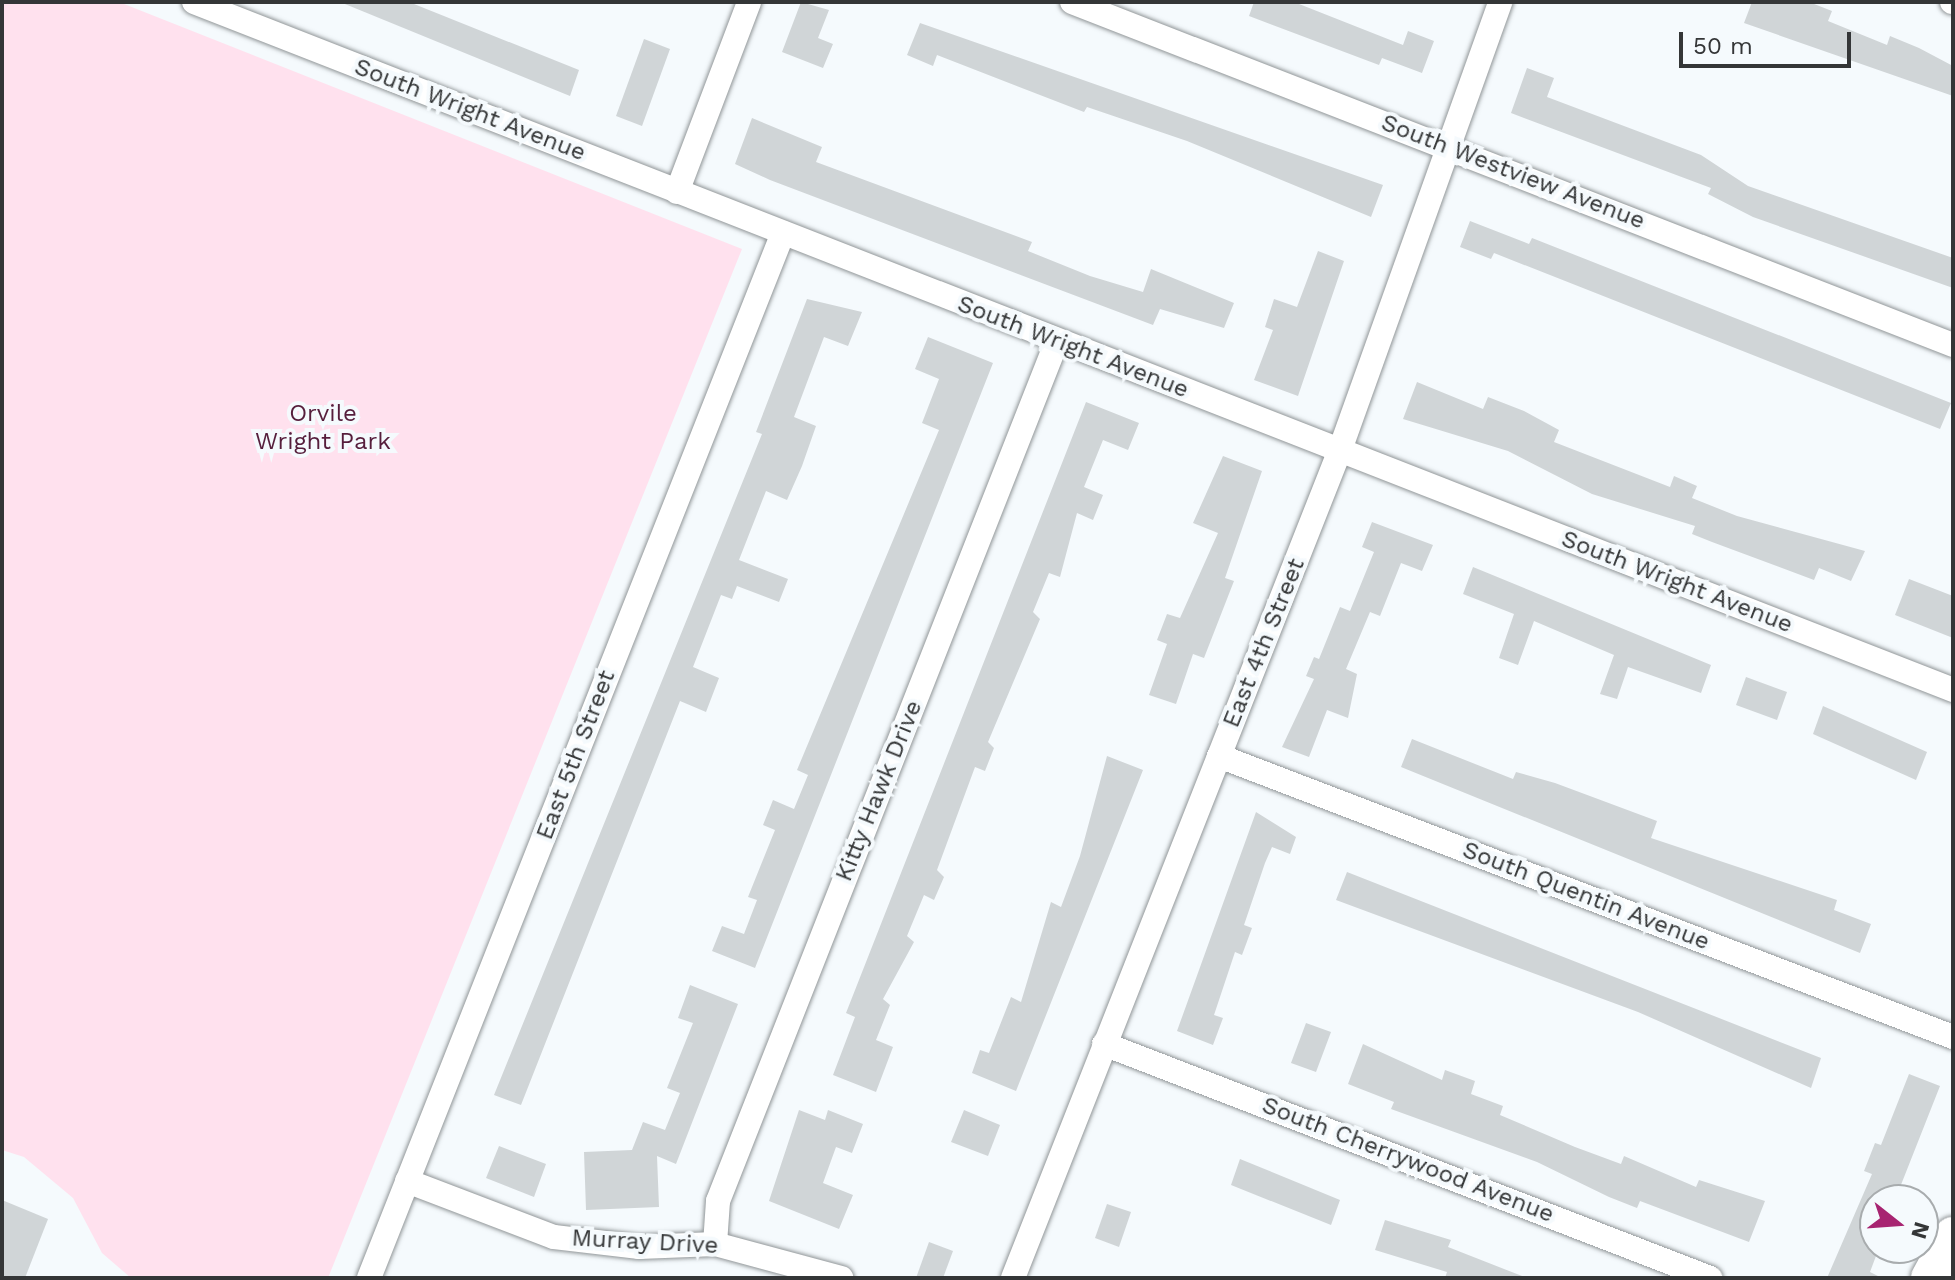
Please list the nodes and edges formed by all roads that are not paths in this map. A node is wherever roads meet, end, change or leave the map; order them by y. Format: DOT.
graph roads {
  1 [pos="194,2"];
  2 [pos="749,2"];
  3 [pos="1072,2"];
  4 [pos="1500,2"];
  5 [pos="1445,144"];
  6 [pos="677,192"];
  7 [pos="783,233"];
  8 [pos="1057,341"];
  9 [pos="1953,345"];
  10 [pos="1340,450"];
  11 [pos="1953,690"];
  12 [pos="1219,756"];
  13 [pos="1953,1037"];
  14 [pos="1104,1044"];
  15 [pos="407,1181"];
  16 [pos="1953,1236"];
  17 [pos="715,1244"];
  18 [pos="369,1278"];
  19 [pos="841,1278"];
  20 [pos="1013,1278"];
  21 [pos="1710,1278"];
  22 [pos="1930,1278"];
  1 -- 6 [label="street, South Wright Avenue"];
  2 -- 6 [label="street"];
  3 -- 5 [label="street, South Westview Avenue"];
  4 -- 5 [label="street, East 4th Street"];
  5 -- 9 [label="street, South Westview Avenue"];
  5 -- 10 [label="street, East 4th Street"];
  6 -- 7 [label="street, South Wright Avenue"];
  7 -- 8 [label="street, South Wright Avenue"];
  7 -- 15 [label="street, East 5th Street"];
  8 -- 10 [label="street, South Wright Avenue"];
  8 -- 17 [label="street, Kitty Hawk Drive"];
  10 -- 11 [label="street, South Wright Avenue"];
  10 -- 12 [label="street, East 4th Street"];
  12 -- 13 [label="street, South Quentin Avenue"];
  12 -- 14 [label="street, East 4th Street"];
  14 -- 20 [label="street, East 4th Street"];
  14 -- 21 [label="street, South Cherrywood Avenue"];
  15 -- 17 [label="street, Murray Drive"];
  15 -- 18 [label="street, East 5th Street"];
  16 -- 22 [label="main road"];
  17 -- 19 [label="street, Murray Drive"];
}
